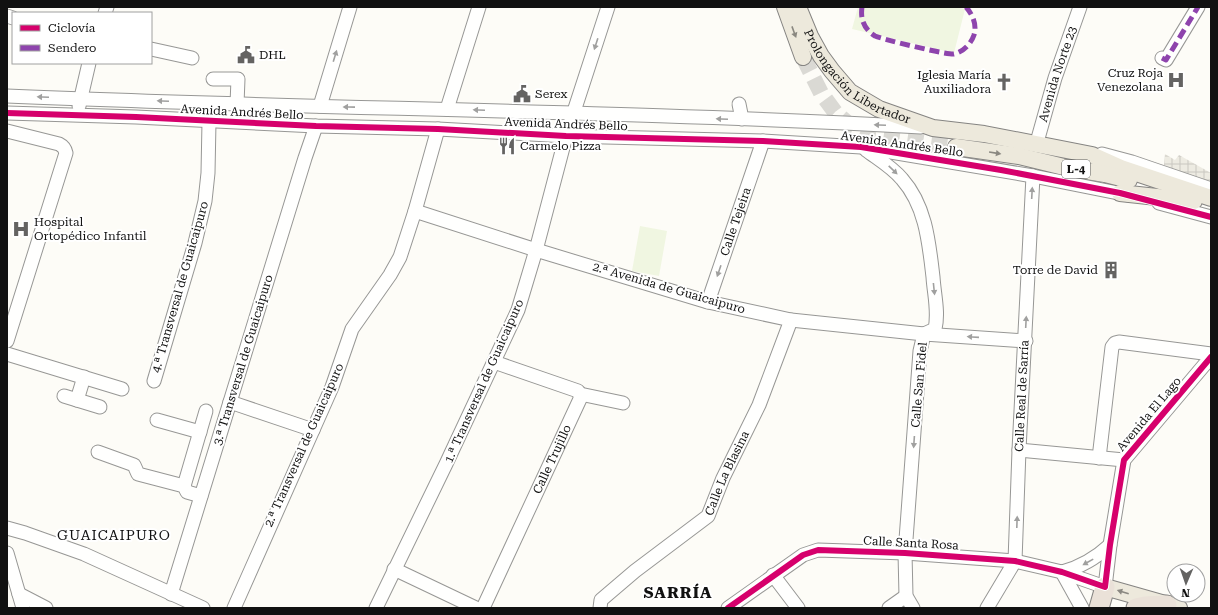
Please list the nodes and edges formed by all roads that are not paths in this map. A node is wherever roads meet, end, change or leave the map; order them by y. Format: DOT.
graph roads {
  1 [pos="350,7"];
  2 [pos="479,7"];
  3 [pos="608,7"];
  4 [pos="785,7"];
  5 [pos="798,7"];
  6 [pos="1080,7"];
  7 [pos="1198,7"];
  8 [pos="152,49"];
  9 [pos="1166,55"];
  10 [pos="804,57"];
  11 [pos="192,58"];
  12 [pos="89,64"];
  13 [pos="213,79"];
  14 [pos="7,96"];
  15 [pos="80,98"];
  16 [pos="238,104"];
  17 [pos="739,104"];
  18 [pos="320,106"];
  19 [pos="447,109"];
  20 [pos="7,113"];
  21 [pos="574,114"];
  22 [pos="78,116"];
  23 [pos="742,119"];
  24 [pos="210,122"];
  25 [pos="316,126"];
  26 [pos="933,128"];
  27 [pos="438,129"];
  28 [pos="7,131"];
  29 [pos="984,134"];
  30 [pos="566,136"];
  31 [pos="763,141"];
  32 [pos="1037,142"];
  33 [pos="956,146"];
  34 [pos="861,147"];
  35 [pos="1033,176"];
  36 [pos="1211,188"];
  37 [pos="1120,193"];
  38 [pos="1211,198"];
  39 [pos="1194,201"];
  40 [pos="1211,206"];
  41 [pos="415,211"];
  42 [pos="1211,217"];
  43 [pos="536,250"];
  44 [pos="708,302"];
  45 [pos="791,320"];
  46 [pos="924,334"];
  47 [pos="7,341"];
  48 [pos="1026,341"];
  49 [pos="7,354"];
  50 [pos="1211,354"];
  51 [pos="1211,357"];
  52 [pos="494,362"];
  53 [pos="84,377"];
  54 [pos="154,381"];
  55 [pos="122,389"];
  56 [pos="580,394"];
  57 [pos="64,396"];
  58 [pos="77,400"];
  59 [pos="230,402"];
  60 [pos="623,403"];
  61 [pos="100,407"];
  62 [pos="206,411"];
  63 [pos="157,420"];
  64 [pos="313,430"];
  65 [pos="200,432"];
  66 [pos="1019,450"];
  67 [pos="98,452"];
  68 [pos="1099,458"];
  69 [pos="1124,460"];
  70 [pos="184,486"];
  71 [pos="201,496"];
  72 [pos="7,528"];
  73 [pos="1110,545"];
  74 [pos="7,553"];
  75 [pos="905,553"];
  76 [pos="1015,561"];
  77 [pos="394,569"];
  78 [pos="1062,572"];
  79 [pos="773,575"];
  80 [pos="1106,587"];
  81 [pos="19,594"];
  82 [pos="171,594"];
  83 [pos="909,602"];
  84 [pos="1173,607"];
  85 [pos="23,608"];
  86 [pos="46,608"];
  87 [pos="203,608"];
  88 [pos="234,608"];
  89 [pos="376,608"];
  90 [pos="476,608"];
  91 [pos="483,608"];
  92 [pos="600,608"];
  93 [pos="728,608"];
  94 [pos="798,608"];
  95 [pos="889,608"];
  96 [pos="987,608"];
  97 [pos="1082,608"];
  98 [pos="1099,608"];
  99 [pos="1136,608"];
  18 -- 1 [label="street, one-way"];
  2 -- 19 [label="street"];
  3 -- 21 [label="street, 1.ª Transversal de Guaicaipuro, one-way"];
  4 -- 10 [label="main road, Prolongación Libertador, one-way"];
  5 -- 26 [label="main road, Prolongación Libertador / L-4"];
  6 -- 32 [label="street, Avenida Norte 23"];
  7 -- 9 [label="street"];
  8 -- 11 [label="street"];
  12 -- 15 [label="street"];
  13 -- 16 [label="street"];
  15 -- 14 [label="street, Avenida Andrés Bello, one-way"];
  16 -- 15 [label="street, Avenida Andrés Bello, one-way"];
  15 -- 22 [label="street"];
  16 -- 18 [label="street, Avenida Andrés Bello"];
  17 -- 23 [label="street"];
  19 -- 18 [label="street, Avenida Andrés Bello, one-way"];
  21 -- 19 [label="street, Avenida Andrés Bello, one-way"];
  20 -- 22 [label="street, Avenida Andrés Bello"];
  23 -- 21 [label="street, Avenida Andrés Bello, one-way"];
  21 -- 30 [label="street, 1.ª Transversal de Guaicaipuro"];
  22 -- 24 [label="street, Avenida Andrés Bello"];
  26 -- 23 [label="street, Avenida Andrés Bello, one-way"];
  24 -- 25 [label="street, Avenida Andrés Bello"];
  24 -- 54 [label="street, 4.ª Transversal de Guaicaipuro"];
  25 -- 27 [label="street, Avenida Andrés Bello"];
  25 -- 59 [label="street, 3.ª Transversal de Guaicaipuro"];
  26 -- 29 [label="main road, Avenida Andrés Bello / L-4"];
  27 -- 30 [label="street, Avenida Andrés Bello"];
  27 -- 41 [label="street, 2.ª Transversal de Guaicaipuro"];
  28 -- 47 [label="street"];
  29 -- 32 [label="street, L-4"];
  29 -- 38 [label="main road, Avenida Andrés Bello / L-4"];
  30 -- 31 [label="street, Avenida Andrés Bello"];
  30 -- 43 [label="street, 1.ª Transversal de Guaicaipuro"];
  31 -- 34 [label="street, Avenida Andrés Bello"];
  31 -- 44 [label="street, Calle Tejeira, one-way"];
  32 -- 36 [label="street, L-4"];
  33 -- 39 [label="main road, L-4, one-way"];
  34 -- 35 [label="street, Avenida Andrés Bello"];
  34 -- 46 [label="street, Calle San Fidel, one-way"];
  35 -- 37 [label="street, Avenida Andrés Bello"];
  48 -- 35 [label="street, Calle Real de Sarría, one-way"];
  37 -- 39 [label="main road, L-4"];
  37 -- 42 [label="street, Avenida Andrés Bello"];
  39 -- 40 [label="main road, L-4"];
  41 -- 43 [label="street, 2.ª Avenida de Guaicaipuro"];
  41 -- 64 [label="street, 2.ª Transversal de Guaicaipuro"];
  43 -- 44 [label="street, 2.ª Avenida de Guaicaipuro"];
  43 -- 52 [label="street, 1.ª Transversal de Guaicaipuro"];
  44 -- 45 [label="street, 2.ª Avenida de Guaicaipuro"];
  45 -- 46 [label="street, 2.ª Avenida de Guaicaipuro"];
  45 -- 92 [label="street, Calle La Blasina"];
  48 -- 46 [label="street, 2.ª Avenida de Guaicaipuro, one-way"];
  46 -- 75 [label="street, Calle San Fidel, one-way"];
  48 -- 66 [label="street, Calle Real de Sarría"];
  49 -- 53 [label="street"];
  50 -- 68 [label="street"];
  51 -- 69 [label="street, Avenida El Lago"];
  52 -- 56 [label="street"];
  52 -- 77 [label="street, 1.ª Transversal de Guaicaipuro"];
  53 -- 55 [label="street"];
  53 -- 58 [label="street"];
  56 -- 60 [label="street"];
  56 -- 91 [label="street, Calle Trujillo"];
  57 -- 58 [label="street"];
  58 -- 61 [label="street"];
  59 -- 64 [label="street"];
  59 -- 71 [label="street, 3.ª Transversal de Guaicaipuro"];
  62 -- 65 [label="street"];
  63 -- 65 [label="street"];
  64 -- 88 [label="street, 2.ª Transversal de Guaicaipuro"];
  65 -- 70 [label="street"];
  66 -- 68 [label="street"];
  76 -- 66 [label="street, Calle Real de Sarría, one-way"];
  67 -- 70 [label="street"];
  68 -- 69 [label="street"];
  69 -- 73 [label="street, Avenida El Lago"];
  70 -- 71 [label="street"];
  71 -- 82 [label="street, 3.ª Transversal de Guaicaipuro"];
  72 -- 82 [label="street"];
  73 -- 78 [label="street, one-way"];
  73 -- 80 [label="street, Avenida El Lago"];
  74 -- 81 [label="street"];
  75 -- 76 [label="street, Calle Santa Rosa"];
  75 -- 79 [label="street, Calle Santa Rosa"];
  75 -- 83 [label="street, Calle San Fidel"];
  76 -- 78 [label="street, Calle Santa Rosa"];
  76 -- 96 [label="street, Calle Real de Sarría"];
  77 -- 89 [label="street, 1.ª Transversal de Guaicaipuro"];
  77 -- 90 [label="street"];
  78 -- 80 [label="street, Calle Santa Rosa"];
  78 -- 97 [label="street"];
  79 -- 93 [label="street, Calle Santa Rosa"];
  79 -- 94 [label="street"];
  84 -- 80 [label="main road, one-way"];
  80 -- 98 [label="highway"];
  81 -- 85 [label="street"];
  81 -- 86 [label="street"];
  82 -- 87 [label="street"];
  83 -- 95 [label="street"];
  84 -- 99 [label="highway"];
}
